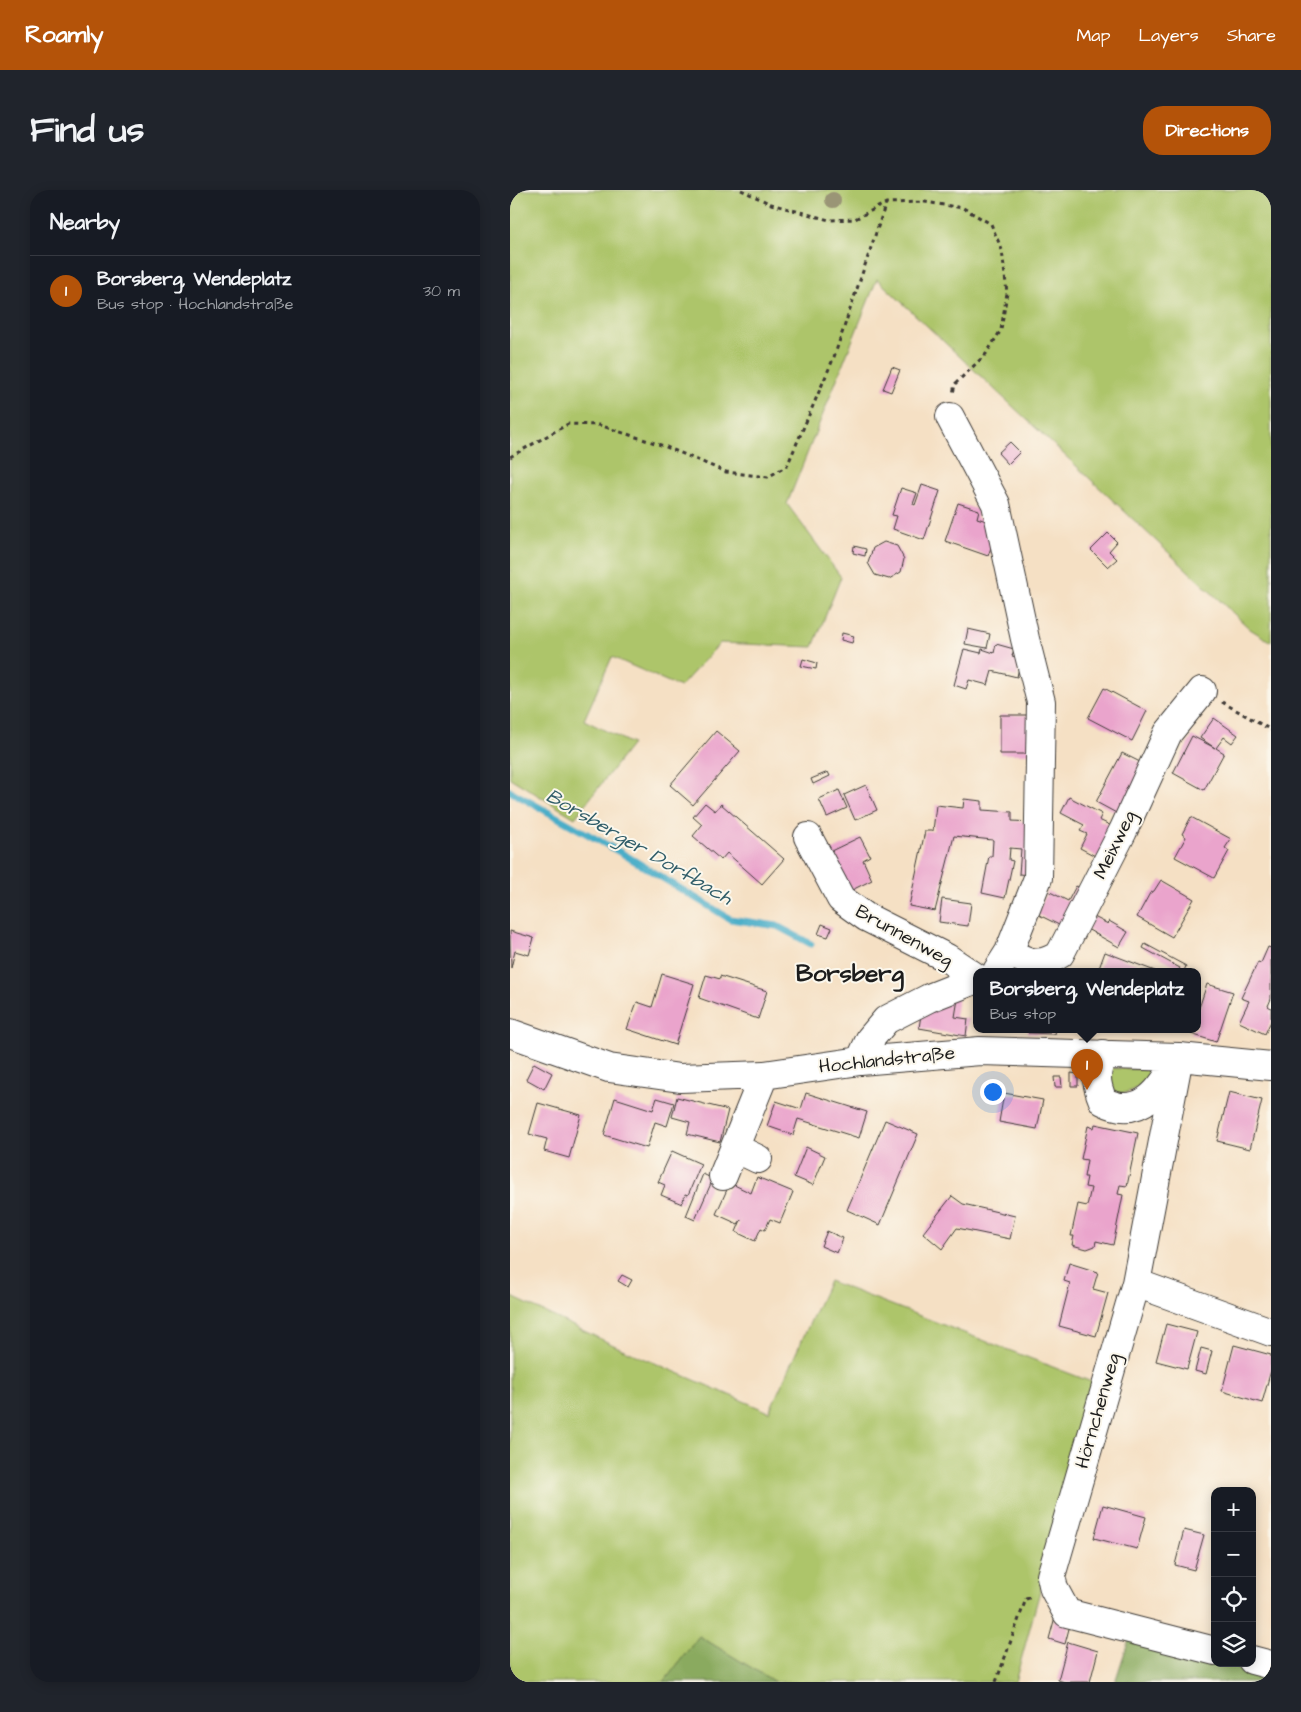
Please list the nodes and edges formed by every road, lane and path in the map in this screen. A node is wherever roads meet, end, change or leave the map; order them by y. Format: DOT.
graph roads {
  1 [pos="741,190"];
  2 [pos="886,203"];
  3 [pos="950,417"];
  4 [pos="510,456"];
  5 [pos="1202,691"];
  6 [pos="1271,730"];
  7 [pos="808,837"];
  8 [pos="1003,962"];
  9 [pos="973,976"];
  10 [pos="973,981"];
  11 [pos="510,1033"];
  12 [pos="980,1040"];
  13 [pos="1103,1054"];
  14 [pos="1180,1057"];
  15 [pos="860,1061"];
  16 [pos="1271,1066"];
  17 [pos="764,1075"];
  18 [pos="723,1176"];
  19 [pos="1136,1283"];
  20 [pos="1271,1332"];
  21 [pos="1054,1589"];
  22 [pos="1211,1649"];
  23 [pos="1256,1661"];
  24 [pos="1271,1665"];
  25 [pos="996,1682"];
  1 -- 2 [label="path"];
  2 -- 3 [label="path"];
  2 -- 4 [label="path"];
  3 -- 8 [label="street, Meixweg"];
  5 -- 6 [label="path"];
  5 -- 8 [label="street, Meixweg"];
  7 -- 9 [label="street, Brunnenweg"];
  10 -- 15 [label="street"];
  11 -- 17 [label="street, Hochlandstraße"];
  12 -- 13 [label="street, Hochlandstraße"];
  12 -- 15 [label="street, Hochlandstraße"];
  13 -- 14 [label="street, Hochlandstraße"];
  13 -- 14 [label="street"];
  14 -- 16 [label="street, Hochlandstraße"];
  14 -- 19 [label="street, Hörnchenweg"];
  15 -- 17 [label="street, Hochlandstraße"];
  17 -- 18 [label="street"];
  19 -- 20 [label="street"];
  19 -- 21 [label="street, Hörnchenweg"];
  21 -- 22 [label="street, Hörnchenweg"];
  21 -- 25 [label="path"];
  23 -- 24 [label="street"];
}
